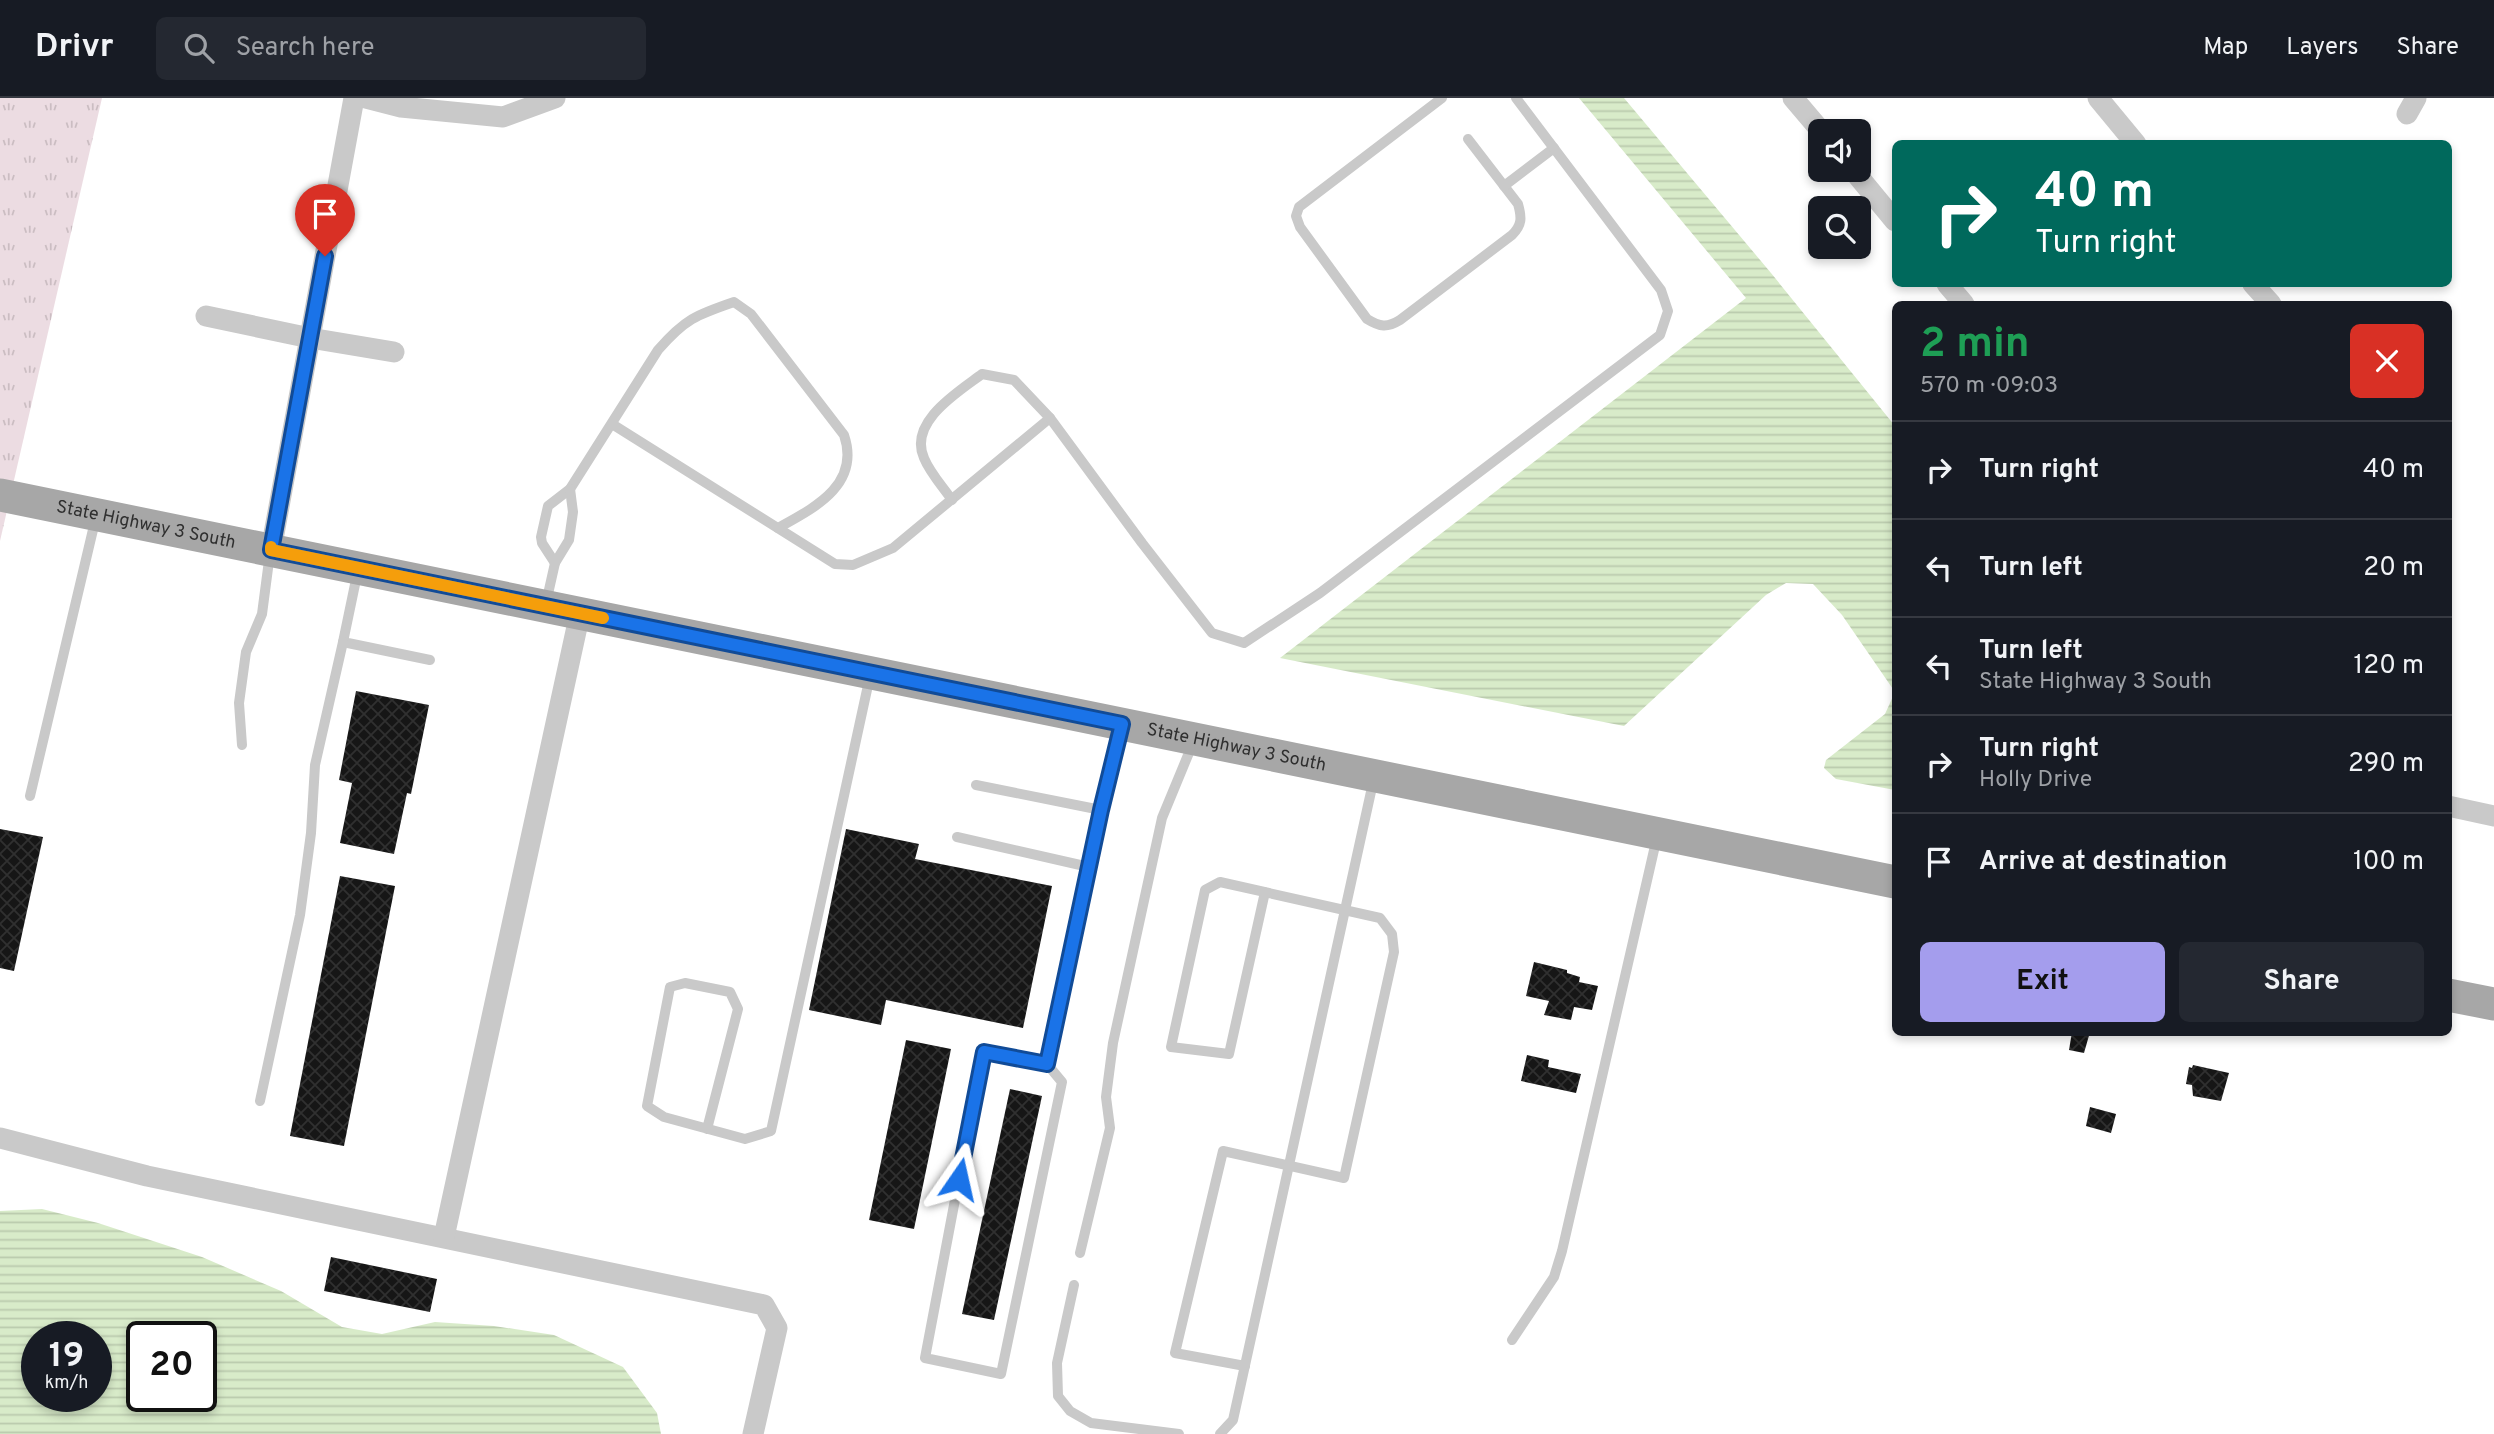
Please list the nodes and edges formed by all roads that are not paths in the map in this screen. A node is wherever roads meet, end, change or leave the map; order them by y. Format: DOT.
graph roads {
  1 [pos="354,98"];
  2 [pos="366,98"];
  3 [pos="555,98"];
  4 [pos="1442,98"];
  5 [pos="1516,98"];
  6 [pos="2098,98"];
  7 [pos="1795,99"];
  8 [pos="1811,119"];
  9 [pos="1468,139"];
  10 [pos="2133,140"];
  11 [pos="1554,148"];
  12 [pos="1863,182"];
  13 [pos="1504,186"];
  14 [pos="1892,217"];
  15 [pos="1950,287"];
  16 [pos="2256,287"];
  17 [pos="1961,301"];
  18 [pos="2268,301"];
  19 [pos="206,316"];
  20 [pos="310,338"];
  21 [pos="394,352"];
  22 [pos="1050,418"];
  23 [pos="612,425"];
  24 [pos="570,489"];
  25 [pos="0,495"];
  26 [pos="951,500"];
  27 [pos="97,514"];
  28 [pos="778,528"];
  29 [pos="271,550"];
  30 [pos="555,564"];
  31 [pos="358,568"];
  32 [pos="546,606"];
  33 [pos="580,613"];
  34 [pos="342,642"];
  35 [pos="430,660"];
  36 [pos="871,673"];
  37 [pos="1122,724"];
  38 [pos="1195,739"];
  39 [pos="242,745"];
  40 [pos="1374,776"];
  41 [pos="976,785"];
  42 [pos="30,796"];
  43 [pos="2452,807"];
  44 [pos="1101,810"];
  45 [pos="2494,816"];
  46 [pos="1658,834"];
  47 [pos="957,837"];
  48 [pos="1089,867"];
  49 [pos="1892,881"];
  50 [pos="1265,892"];
  51 [pos="1345,909"];
  52 [pos="2452,996"];
  53 [pos="2494,1004"];
  54 [pos="1047,1064"];
  55 [pos="260,1101"];
  56 [pos="708,1129"];
  57 [pos="0,1138"];
  58 [pos="1290,1166"];
  59 [pos="444,1237"];
  60 [pos="1080,1253"];
  61 [pos="1074,1285"];
  62 [pos="1512,1340"];
  63 [pos="1245,1366"];
  64 [pos="754,1434"];
  65 [pos="1179,1434"];
  66 [pos="1220,1434"];
  1 -- 20 [label="street"];
  2 -- 3 [label="street"];
  4 -- 13 [label="lane"];
  5 -- 11 [label="lane"];
  6 -- 10 [label="street"];
  7 -- 8 [label="street"];
  9 -- 13 [label="lane"];
  11 -- 13 [label="lane"];
  11 -- 22 [label="lane"];
  12 -- 14 [label="street"];
  15 -- 17 [label="street"];
  16 -- 18 [label="street"];
  19 -- 20 [label="street"];
  20 -- 21 [label="street"];
  20 -- 29 [label="street"];
  22 -- 26 [label="lane"];
  22 -- 26 [label="lane"];
  23 -- 24 [label="lane"];
  23 -- 28 [label="lane"];
  23 -- 28 [label="lane"];
  24 -- 30 [label="lane"];
  24 -- 30 [label="lane"];
  25 -- 27 [label="main road, State Highway 3 South"];
  26 -- 28 [label="lane"];
  27 -- 29 [label="main road, State Highway 3 South"];
  27 -- 42 [label="lane"];
  29 -- 31 [label="main road, State Highway 3 South"];
  29 -- 39 [label="lane"];
  30 -- 32 [label="lane"];
  31 -- 32 [label="main road, State Highway 3 South"];
  31 -- 34 [label="lane"];
  32 -- 33 [label="main road, State Highway 3 South"];
  33 -- 36 [label="main road, State Highway 3 South"];
  33 -- 59 [label="street"];
  34 -- 35 [label="lane"];
  34 -- 55 [label="lane"];
  36 -- 37 [label="main road, State Highway 3 South"];
  36 -- 56 [label="lane"];
  37 -- 38 [label="main road, State Highway 3 South"];
  37 -- 44 [label="lane"];
  38 -- 40 [label="main road, State Highway 3 South"];
  38 -- 60 [label="lane"];
  40 -- 46 [label="main road, State Highway 3 South"];
  40 -- 51 [label="lane"];
  41 -- 44 [label="lane"];
  43 -- 45 [label="street"];
  44 -- 48 [label="lane"];
  46 -- 49 [label="main road, State Highway 3 South"];
  46 -- 62 [label="lane"];
  47 -- 48 [label="lane"];
  48 -- 54 [label="lane"];
  50 -- 50 [label="lane"];
  50 -- 51 [label="lane"];
  51 -- 58 [label="lane"];
  51 -- 58 [label="lane"];
  52 -- 53 [label="main road"];
  54 -- 54 [label="lane"];
  56 -- 56 [label="lane"];
  57 -- 59 [label="street"];
  58 -- 63 [label="lane"];
  58 -- 63 [label="lane"];
  59 -- 64 [label="street"];
  61 -- 65 [label="lane"];
  63 -- 66 [label="lane"];
}
